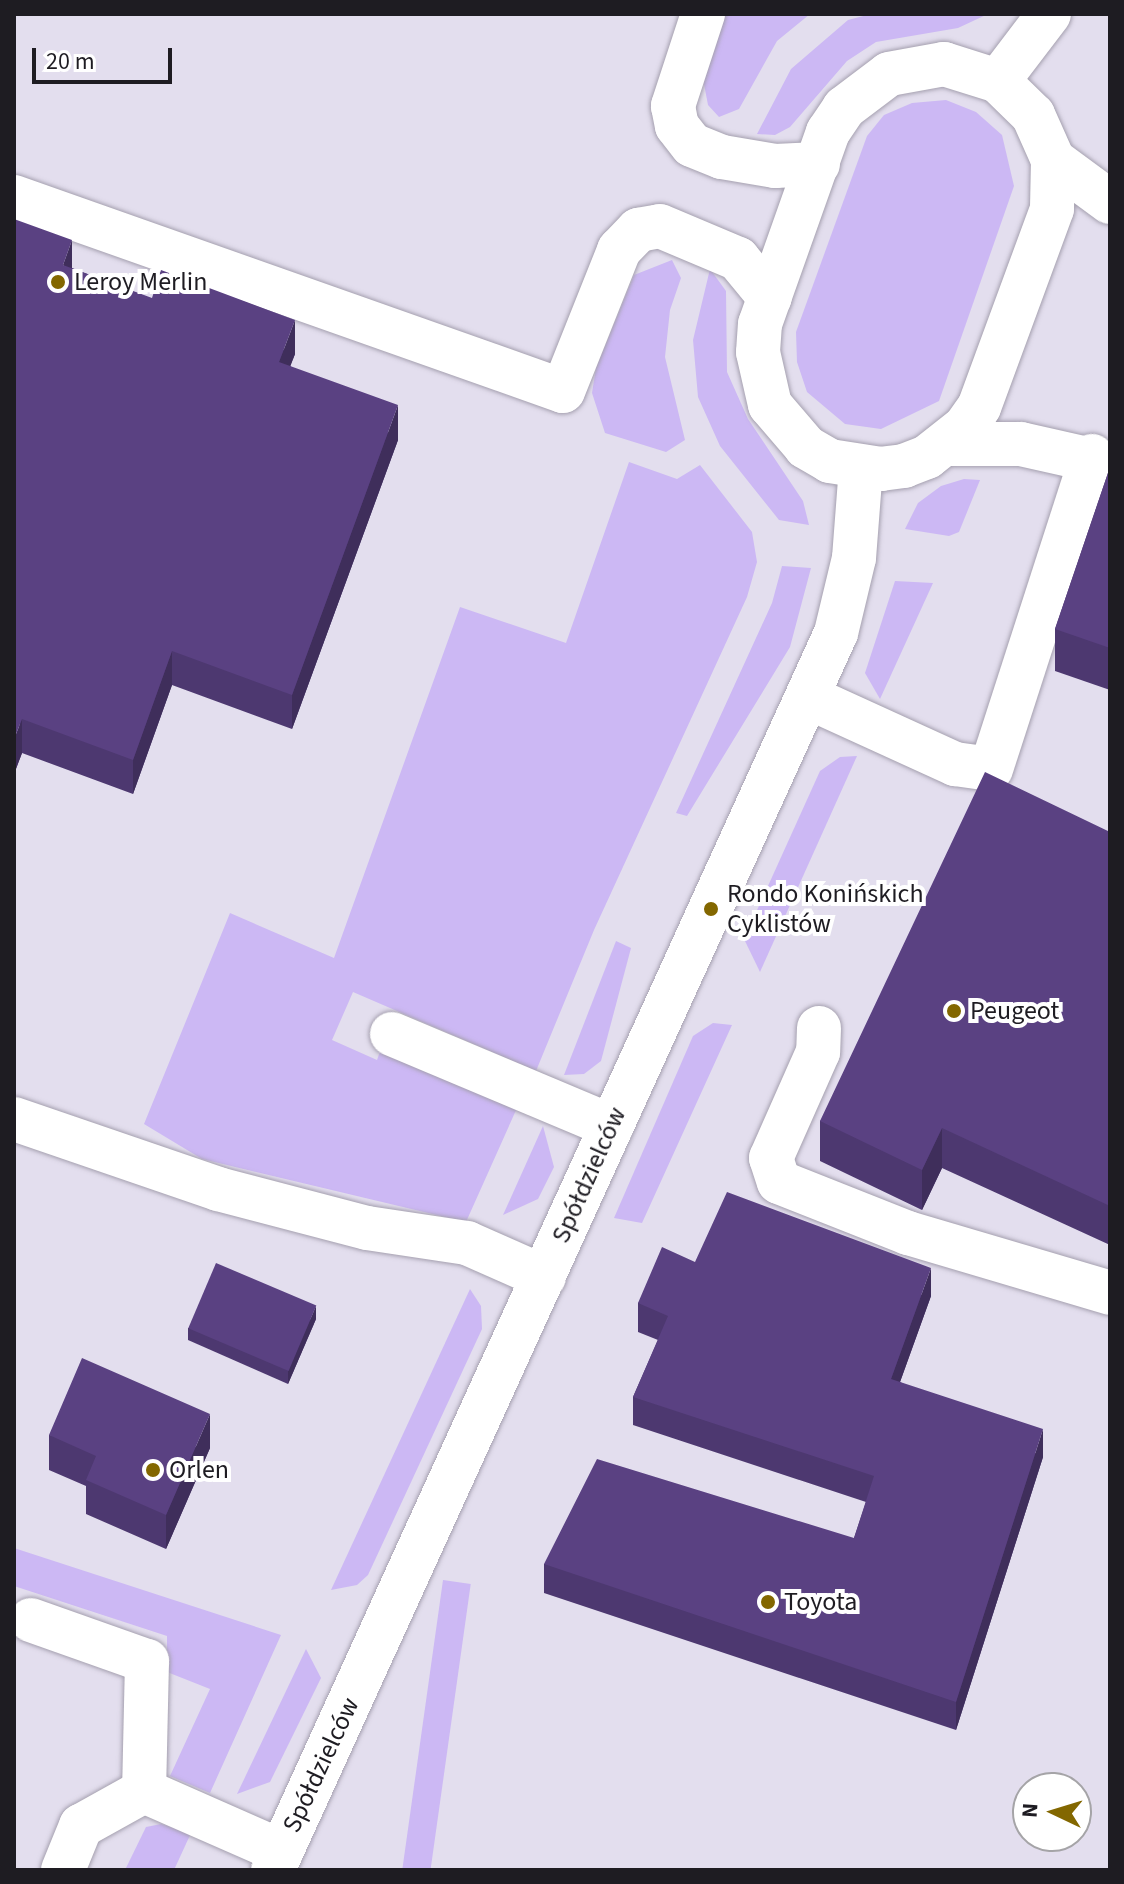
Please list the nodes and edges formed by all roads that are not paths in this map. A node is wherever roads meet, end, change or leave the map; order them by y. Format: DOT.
graph roads {
  1 [pos="703,14"];
  2 [pos="1049,14"];
  3 [pos="998,81"];
  4 [pos="1053,160"];
  5 [pos="818,164"];
  6 [pos="14,197"];
  7 [pos="1110,202"];
  8 [pos="770,298"];
  9 [pos="948,444"];
  10 [pos="1101,460"];
  11 [pos="861,468"];
  12 [pos="808,697"];
  13 [pos="819,1028"];
  14 [pos="392,1034"];
  15 [pos="14,1119"];
  16 [pos="611,1126"];
  17 [pos="544,1277"];
  18 [pos="1110,1293"];
  19 [pos="31,1620"];
  20 [pos="144,1791"];
  21 [pos="277,1861"];
  22 [pos="63,1870"];
  1 -- 5 [label="street"];
  2 -- 3 [label="street"];
  3 -- 4 [label="street"];
  3 -- 5 [label="street"];
  4 -- 7 [label="street"];
  4 -- 9 [label="street"];
  5 -- 8 [label="street"];
  6 -- 8 [label="street"];
  8 -- 11 [label="street"];
  9 -- 10 [label="street"];
  9 -- 11 [label="street"];
  10 -- 12 [label="street"];
  11 -- 12 [label="street, Spółdzielców"];
  12 -- 16 [label="street, Spółdzielców"];
  13 -- 18 [label="street"];
  14 -- 16 [label="street"];
  15 -- 17 [label="street"];
  16 -- 17 [label="street, Spółdzielców"];
  17 -- 21 [label="street, Spółdzielców"];
  19 -- 20 [label="street"];
  20 -- 21 [label="street"];
  20 -- 22 [label="street"];
}
